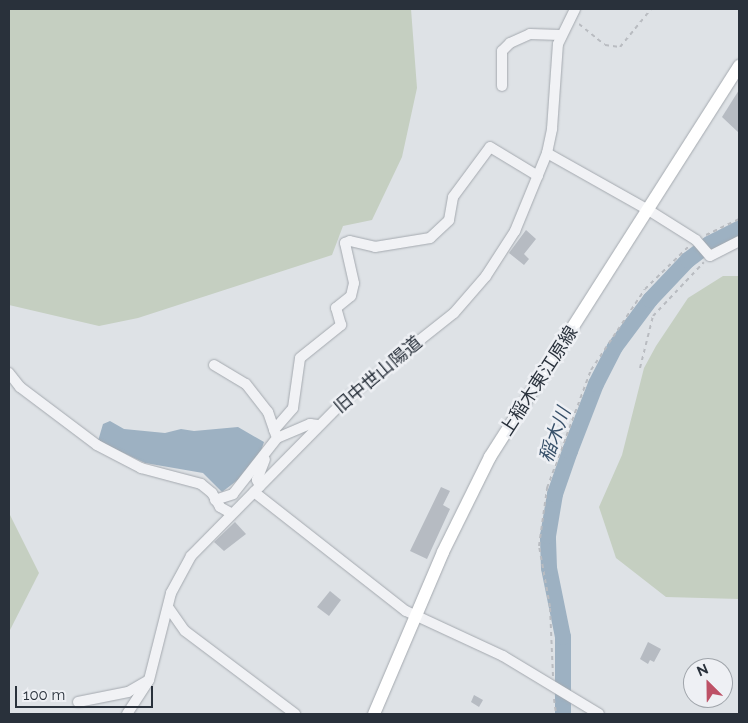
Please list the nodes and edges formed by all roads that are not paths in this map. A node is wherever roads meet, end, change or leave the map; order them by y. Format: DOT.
graph roads {
  1 [pos="569,11"];
  2 [pos="560,35"];
  3 [pos="739,66"];
  4 [pos="502,86"];
  5 [pos="546,153"];
  6 [pos="538,176"];
  7 [pos="650,211"];
  8 [pos="739,241"];
  9 [pos="214,365"];
  10 [pos="9,373"];
  11 [pos="318,425"];
  12 [pos="276,434"];
  13 [pos="266,453"];
  14 [pos="257,489"];
  15 [pos="215,500"];
  16 [pos="231,513"];
  17 [pos="168,607"];
  18 [pos="416,617"];
  19 [pos="149,680"];
  20 [pos="78,702"];
  21 [pos="127,714"];
  22 [pos="295,714"];
  23 [pos="374,714"];
  24 [pos="599,714"];
  1 -- 2 [label="street, 旧中世山陽道"];
  2 -- 4 [label="street"];
  2 -- 5 [label="street, 旧中世山陽道"];
  3 -- 7 [label="main road, 上稲木東江原線"];
  5 -- 6 [label="street, 旧中世山陽道"];
  5 -- 7 [label="street"];
  6 -- 11 [label="street, 旧中世山陽道"];
  6 -- 12 [label="street"];
  7 -- 8 [label="street"];
  7 -- 18 [label="main road, 上稲木東江原線"];
  9 -- 12 [label="street"];
  10 -- 15 [label="street"];
  11 -- 12 [label="street"];
  11 -- 14 [label="street, 旧中世山陽道"];
  12 -- 13 [label="street"];
  13 -- 14 [label="street"];
  13 -- 15 [label="street"];
  14 -- 16 [label="street, 旧中世山陽道"];
  14 -- 18 [label="street"];
  15 -- 16 [label="street"];
  16 -- 17 [label="street, 旧中世山陽道"];
  17 -- 19 [label="street, 旧中世山陽道"];
  17 -- 22 [label="street"];
  18 -- 23 [label="main road, 上稲木東江原線"];
  18 -- 24 [label="street"];
  19 -- 20 [label="street"];
  19 -- 21 [label="street, 旧中世山陽道"];
}
